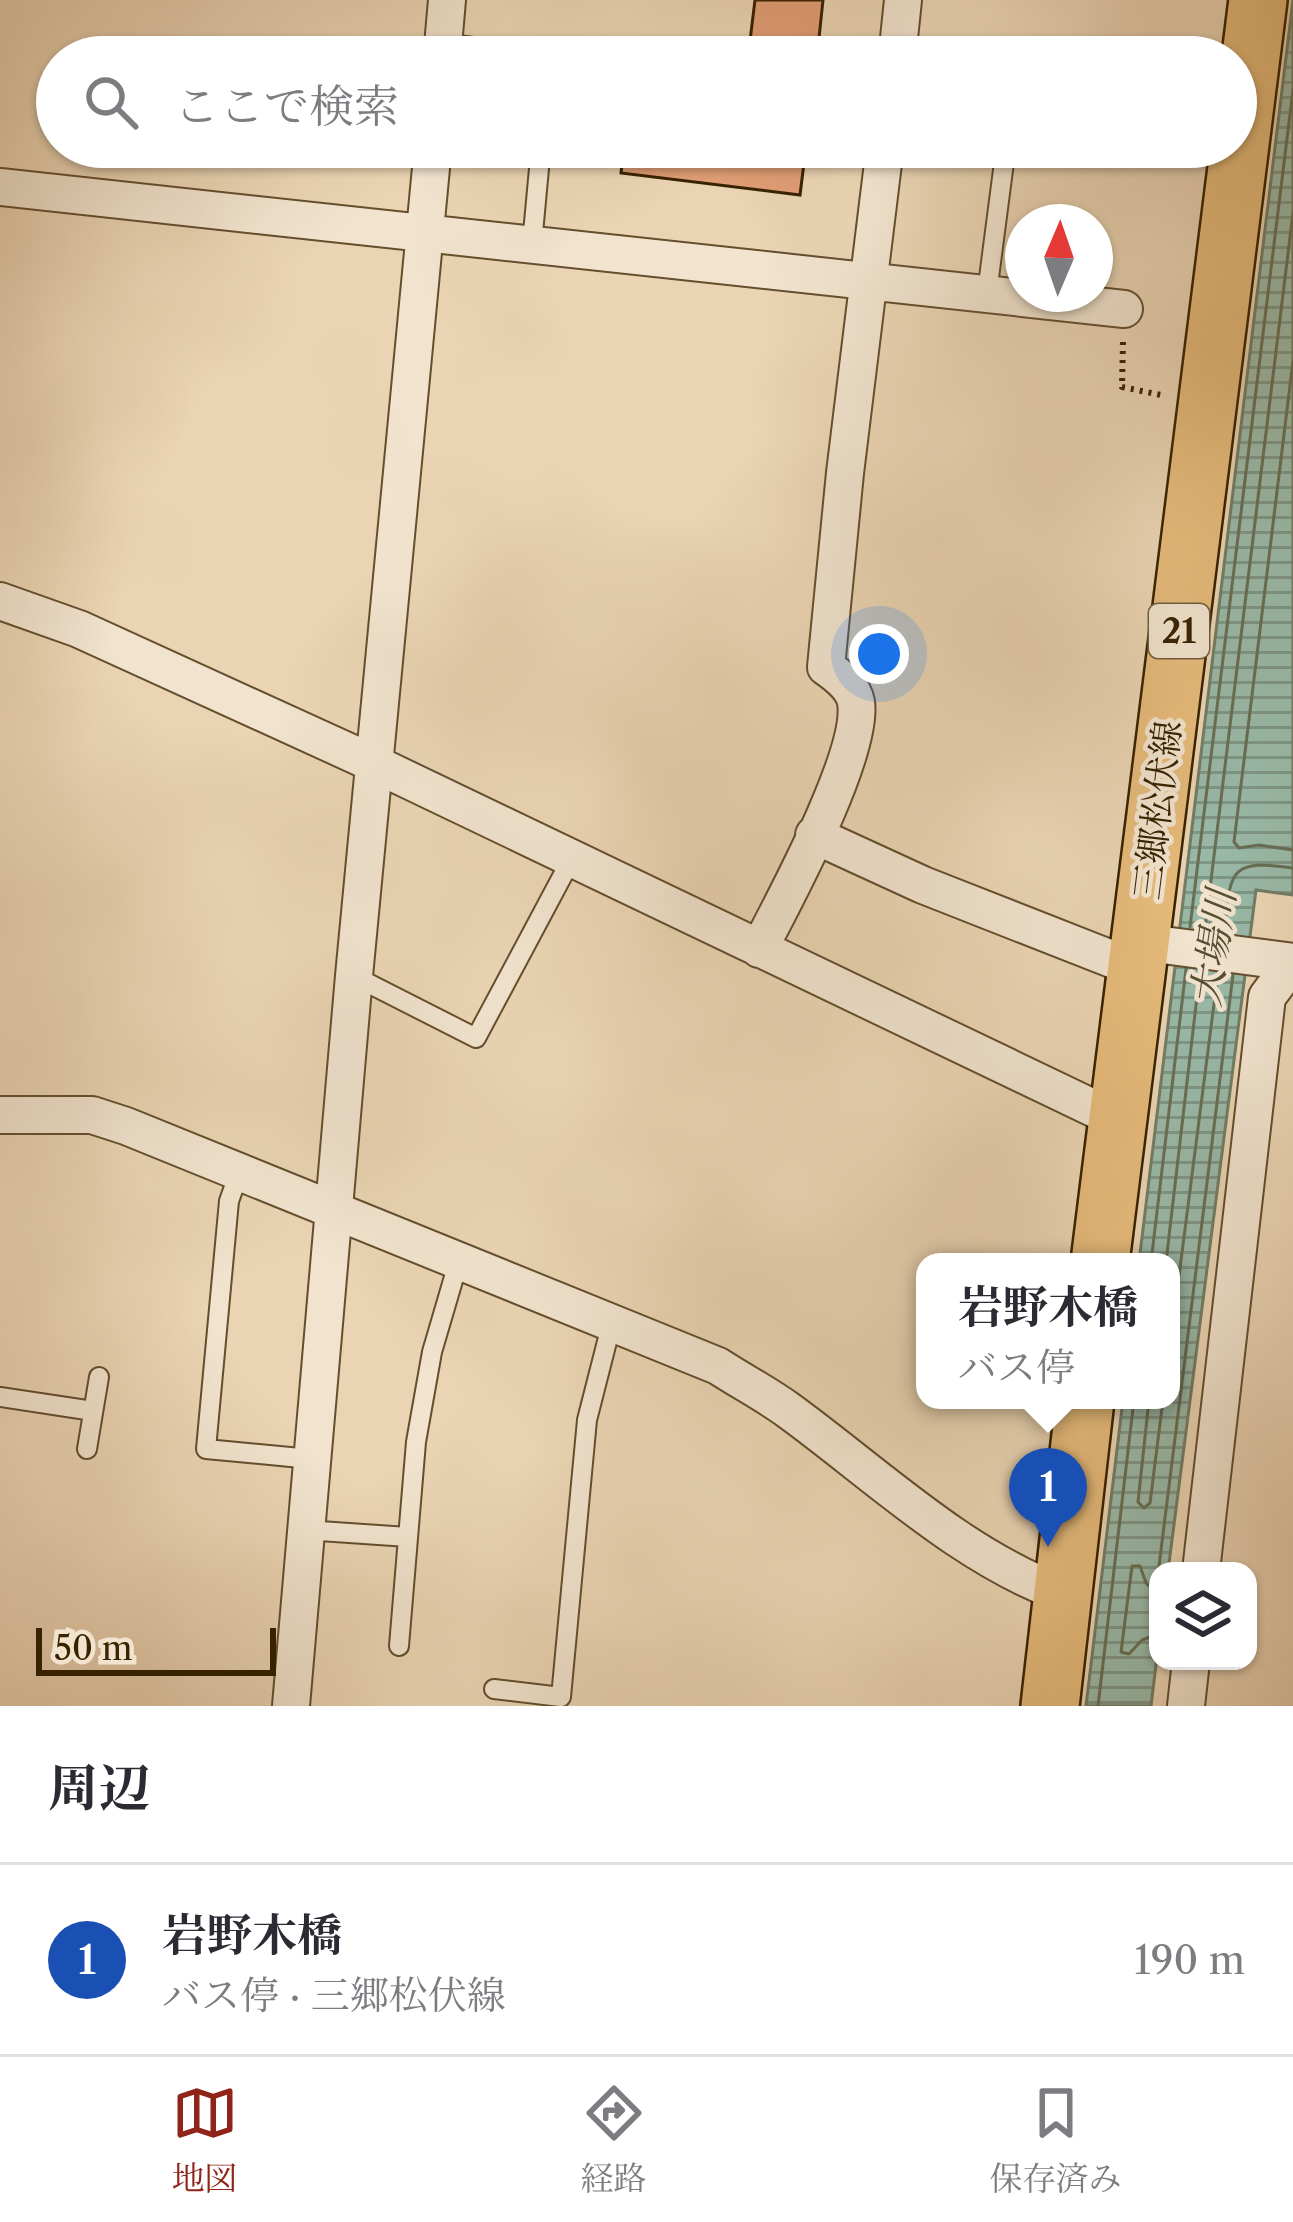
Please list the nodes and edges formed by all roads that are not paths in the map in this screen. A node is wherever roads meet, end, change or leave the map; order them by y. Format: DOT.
graph roads {
  1 [pos="447,0"];
  2 [pos="903,0"];
  3 [pos="1258,0"];
  4 [pos="444,36"];
  5 [pos="899,36"];
  6 [pos="1251,36"];
  7 [pos="431,168"];
  8 [pos="539,168"];
  9 [pos="882,168"];
  10 [pos="1003,168"];
  11 [pos="1232,168"];
  12 [pos="0,188"];
  13 [pos="424,235"];
  14 [pos="532,244"];
  15 [pos="868,280"];
  16 [pos="987,293"];
  17 [pos="1124,309"];
  18 [pos="0,601"];
  19 [pos="375,764"];
  20 [pos="814,835"];
  21 [pos="572,858"];
  22 [pos="759,949"];
  23 [pos="1148,952"];
  24 [pos="1282,960"];
  25 [pos="354,976"];
  26 [pos="0,1115"];
  27 [pos="1116,1119"];
  28 [pos="239,1174"];
  29 [pos="334,1212"];
  30 [pos="1101,1253"];
  31 [pos="459,1261"];
  32 [pos="612,1322"];
  33 [pos="99,1377"];
  34 [pos="0,1397"];
  35 [pos="1084,1409"];
  36 [pos="93,1411"];
  37 [pos="87,1449"];
  38 [pos="311,1459"];
  39 [pos="304,1530"];
  40 [pos="408,1537"];
  41 [pos="1202,1562"];
  42 [pos="1063,1594"];
  43 [pos="399,1646"];
  44 [pos="1190,1670"];
  45 [pos="494,1689"];
  46 [pos="290,1706"];
  47 [pos="1050,1706"];
  48 [pos="1186,1706"];
  1 -- 4 [label="street"];
  2 -- 5 [label="street"];
  3 -- 6 [label="main road, 三郷松伏線 / 21"];
  7 -- 13 [label="street"];
  8 -- 14 [label="lane"];
  9 -- 15 [label="street"];
  10 -- 16 [label="lane"];
  11 -- 23 [label="main road, 三郷松伏線 / 21"];
  12 -- 13 [label="street"];
  13 -- 14 [label="street"];
  13 -- 19 [label="street"];
  14 -- 15 [label="street"];
  15 -- 16 [label="street"];
  15 -- 20 [label="street"];
  16 -- 17 [label="street"];
  18 -- 19 [label="street"];
  19 -- 21 [label="street"];
  19 -- 25 [label="street"];
  20 -- 22 [label="street"];
  20 -- 23 [label="street"];
  21 -- 22 [label="street"];
  21 -- 25 [label="lane"];
  22 -- 27 [label="street"];
  23 -- 24 [label="street"];
  23 -- 27 [label="main road, 三郷松伏線 / 21"];
  24 -- 41 [label="street"];
  25 -- 29 [label="street"];
  26 -- 28 [label="street"];
  27 -- 30 [label="main road, 三郷松伏線 / 21"];
  28 -- 29 [label="street"];
  28 -- 38 [label="lane"];
  29 -- 31 [label="street"];
  29 -- 38 [label="street"];
  31 -- 32 [label="street"];
  31 -- 40 [label="lane"];
  32 -- 42 [label="street"];
  32 -- 45 [label="lane"];
  33 -- 36 [label="lane"];
  34 -- 36 [label="lane"];
  35 -- 42 [label="main road"];
  36 -- 37 [label="lane"];
  38 -- 39 [label="street"];
  39 -- 40 [label="lane"];
  39 -- 46 [label="street"];
  40 -- 43 [label="lane"];
  42 -- 47 [label="main road"];
  44 -- 48 [label="street"];
}
